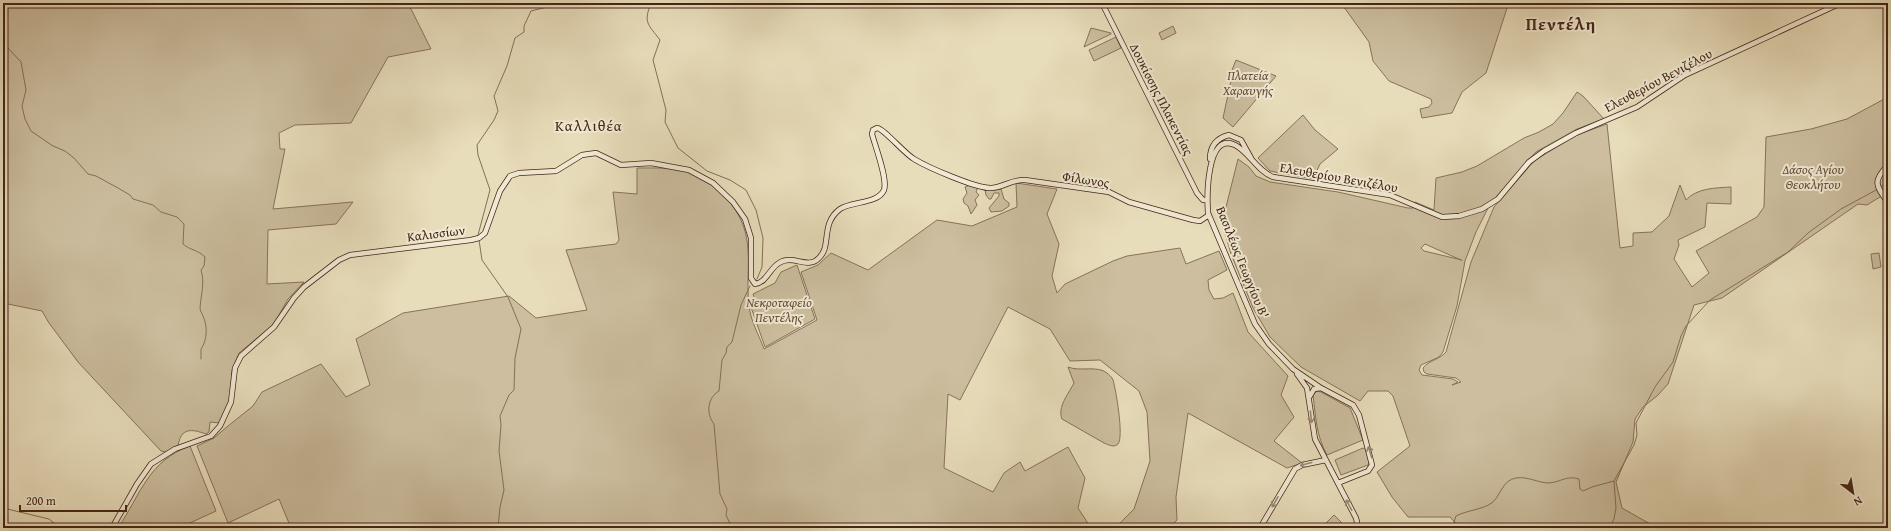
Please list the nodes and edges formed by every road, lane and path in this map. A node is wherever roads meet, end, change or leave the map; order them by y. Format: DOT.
graph roads {
  1 [pos="1102,3"];
  2 [pos="1842,3"];
  3 [pos="1253,161"];
  4 [pos="1211,165"];
  5 [pos="1888,165"];
  6 [pos="957,178"];
  7 [pos="1207,200"];
  8 [pos="1888,203"];
  9 [pos="1209,215"];
  10 [pos="1293,369"];
  11 [pos="1321,388"];
  12 [pos="1310,401"];
  13 [pos="1326,460"];
  14 [pos="1338,482"];
  15 [pos="112,528"];
  16 [pos="1260,528"];
  17 [pos="1355,528"];
  1 -- 7 [label="main road, Δουκίσσης Πλακεντίας"];
  2 -- 3 [label="main road, Ελευθερίου Βενιζέλου"];
  3 -- 4 [label="main road, Ελευθερίου Βενιζέλου"];
  3 -- 4 [label="main road, Ελευθερίου Βενιζέλου"];
  4 -- 7 [label="main road, Βασιλέως Γεωργίου Β'"];
  5 -- 8 [label="main road"];
  6 -- 9 [label="main road, Φίλωνος"];
  6 -- 15 [label="main road, Καλισσίων"];
  7 -- 9 [label="main road, Βασιλέως Γεωργίου Β'"];
  9 -- 10 [label="main road, Βασιλέως Γεωργίου Β'"];
  10 -- 11 [label="main road, Βασιλέως Γεωργίου Β'"];
  10 -- 12 [label="main road"];
  11 -- 12 [label="main road"];
  14 -- 11 [label="main road, Βασιλέως Γεωργίου Β', one-way"];
  12 -- 13 [label="main road, one-way"];
  13 -- 14 [label="main road"];
  13 -- 16 [label="main road, one-way"];
  17 -- 14 [label="main road, one-way"];
}
